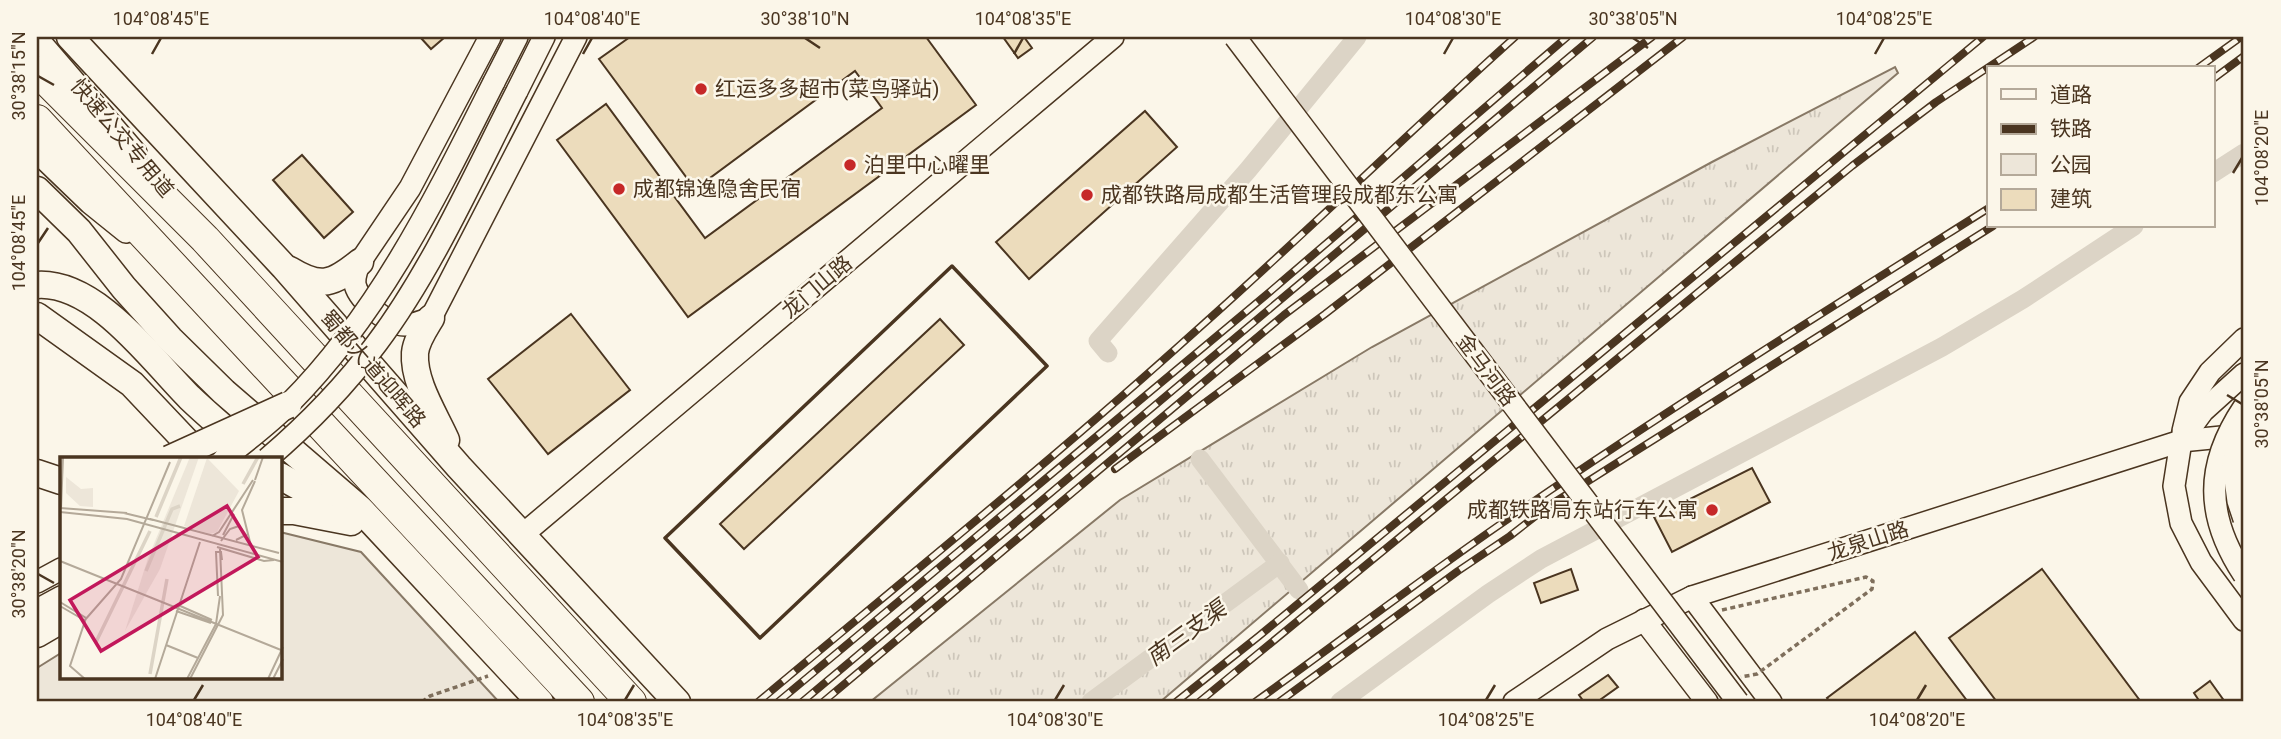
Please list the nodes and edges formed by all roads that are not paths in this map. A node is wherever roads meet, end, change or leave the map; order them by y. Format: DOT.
graph roads {
  1 [pos="70,37"];
  2 [pos="490,37"];
  3 [pos="517,37"];
  4 [pos="544,37"];
  5 [pos="576,37"];
  6 [pos="1113,37"];
  7 [pos="1235,37"];
  8 [pos="37,38"];
  9 [pos="37,71"];
  10 [pos="37,120"];
  11 [pos="37,152"];
  12 [pos="37,190"];
  13 [pos="205,239"];
  14 [pos="360,262"];
  15 [pos="284,267"];
  16 [pos="37,285"];
  17 [pos="193,286"];
  18 [pos="37,316"];
  19 [pos="431,318"];
  20 [pos="2244,339"];
  21 [pos="2244,374"];
  22 [pos="288,405"];
  23 [pos="2244,407"];
  24 [pos="2244,423"];
  25 [pos="2244,435"];
  26 [pos="2181,441"];
  27 [pos="173,457"];
  28 [pos="202,457"];
  29 [pos="227,457"];
  30 [pos="258,457"];
  31 [pos="269,457"];
  32 [pos="459,467"];
  33 [pos="37,473"];
  34 [pos="282,477"];
  35 [pos="60,481"];
  36 [pos="282,511"];
  37 [pos="2244,519"];
  38 [pos="369,525"];
  39 [pos="521,536"];
  40 [pos="60,570"];
  41 [pos="2244,575"];
  42 [pos="37,582"];
  43 [pos="444,597"];
  44 [pos="1692,597"];
  45 [pos="60,598"];
  46 [pos="37,610"];
  47 [pos="1644,620"];
  48 [pos="2244,620"];
  49 [pos="60,622"];
  50 [pos="37,634"];
  51 [pos="540,702"];
  52 [pos="579,702"];
  53 [pos="631,702"];
  54 [pos="677,702"];
  55 [pos="1514,702"];
  56 [pos="1707,702"];
  57 [pos="1738,702"];
  58 [pos="1771,702"];
  1 -- 15 [label="main road, 蜀都大道迎晖路"];
  2 -- 14 [label="street"];
  3 -- 22 [label="street, bridge"];
  4 -- 31 [label="street, bridge"];
  5 -- 19 [label="street"];
  6 -- 39 [label="street, 龙门山路"];
  7 -- 57 [label="street, 金马河路, bridge"];
  8 -- 13 [label="street, 快速公交专用道"];
  9 -- 13 [label="highway, 蜀都大道迎晖路"];
  10 -- 17 [label="highway"];
  11 -- 17 [label="street"];
  12 -- 43 [label="main road"];
  13 -- 53 [label="highway, 蜀都大道迎晖路"];
  14 -- 15 [label="main road"];
  14 -- 19 [label="street"];
  15 -- 32 [label="main road, 蜀都大道迎晖路"];
  16 -- 30 [label="main road"];
  17 -- 52 [label="highway"];
  18 -- 28 [label="main road"];
  19 -- 32 [label="main road"];
  20 -- 26 [label="street"];
  21 -- 26 [label="street"];
  22 -- 27 [label="main road, bridge"];
  22 -- 29 [label="street, bridge"];
  23 -- 41 [label="street, bridge"];
  24 -- 37 [label="street, bridge"];
  25 -- 26 [label="street, 龙泉山路"];
  26 -- 44 [label="street, 龙泉山路"];
  26 -- 48 [label="street"];
  32 -- 39 [label="main road, 蜀都大道迎晖路"];
  33 -- 35 [label="main road"];
  34 -- 38 [label="main road"];
  36 -- 38 [label="main road"];
  38 -- 43 [label="main road"];
  39 -- 54 [label="main road, 蜀都大道迎晖路"];
  40 -- 42 [label="street"];
  43 -- 51 [label="main road"];
  44 -- 47 [label="street, 龙泉山路"];
  44 -- 58 [label="street"];
  45 -- 46 [label="street"];
  47 -- 55 [label="street, 龙泉山路"];
  47 -- 56 [label="street"];
  49 -- 50 [label="main road"];
}
